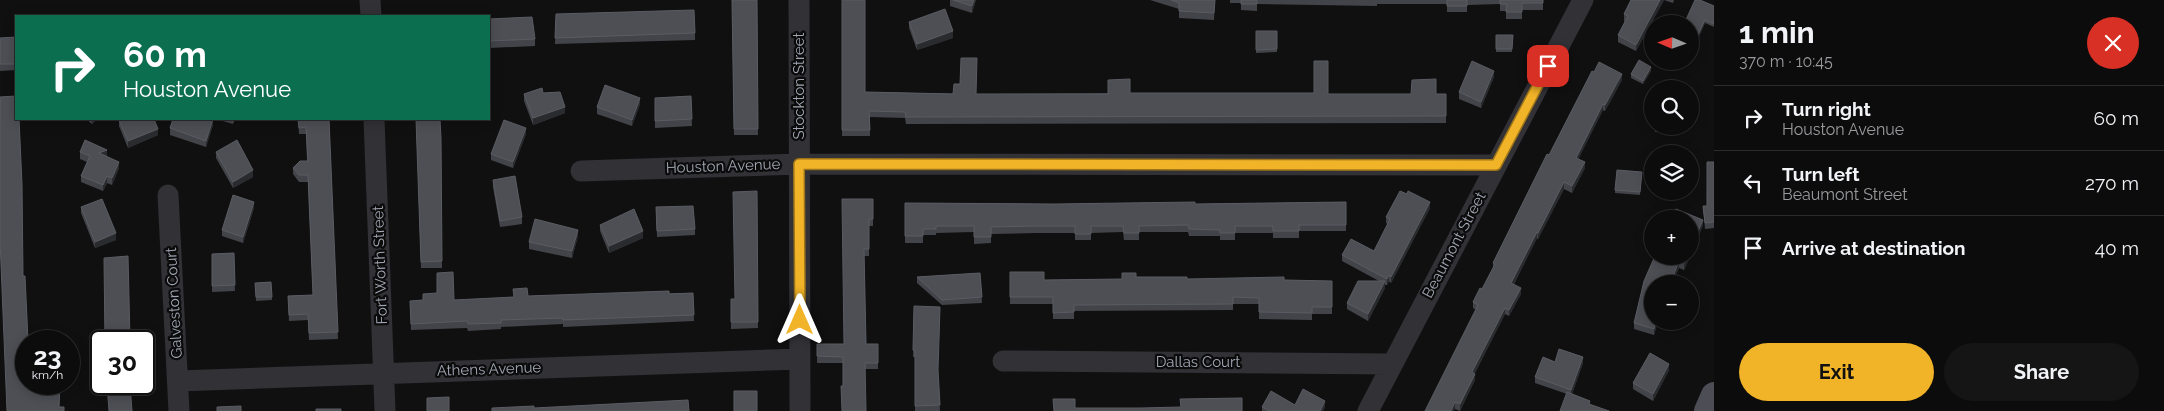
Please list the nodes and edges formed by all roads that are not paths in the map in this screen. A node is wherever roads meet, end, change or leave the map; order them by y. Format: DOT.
graph roads {
  1 [pos="370,0"];
  2 [pos="799,0"];
  3 [pos="1583,0"];
  4 [pos="371,15"];
  5 [pos="374,120"];
  6 [pos="799,164"];
  7 [pos="1496,165"];
  8 [pos="581,171"];
  9 [pos="168,196"];
  10 [pos="800,358"];
  11 [pos="1003,361"];
  12 [pos="1392,364"];
  13 [pos="383,372"];
  14 [pos="178,381"];
  15 [pos="1714,395"];
  16 [pos="179,411"];
  17 [pos="384,411"];
  18 [pos="800,411"];
  19 [pos="1368,411"];
  20 [pos="1706,411"];
  1 -- 4 [label="street"];
  2 -- 6 [label="street, Stockton Street"];
  3 -- 7 [label="street, Beaumont Street"];
  5 -- 13 [label="street, Fort Worth Street"];
  6 -- 7 [label="street, Houston Avenue"];
  6 -- 8 [label="street, Houston Avenue"];
  6 -- 10 [label="street, Stockton Street"];
  7 -- 12 [label="street, Beaumont Street"];
  9 -- 14 [label="street, Galveston Court"];
  10 -- 13 [label="street, Athens Avenue"];
  10 -- 18 [label="street, Stockton Street"];
  11 -- 12 [label="street, Dallas Court"];
  12 -- 19 [label="street, Beaumont Street"];
  13 -- 14 [label="street, Athens Avenue"];
  13 -- 17 [label="street, Fort Worth Street"];
  14 -- 16 [label="street, Galveston Court"];
  15 -- 20 [label="main road"];
}
